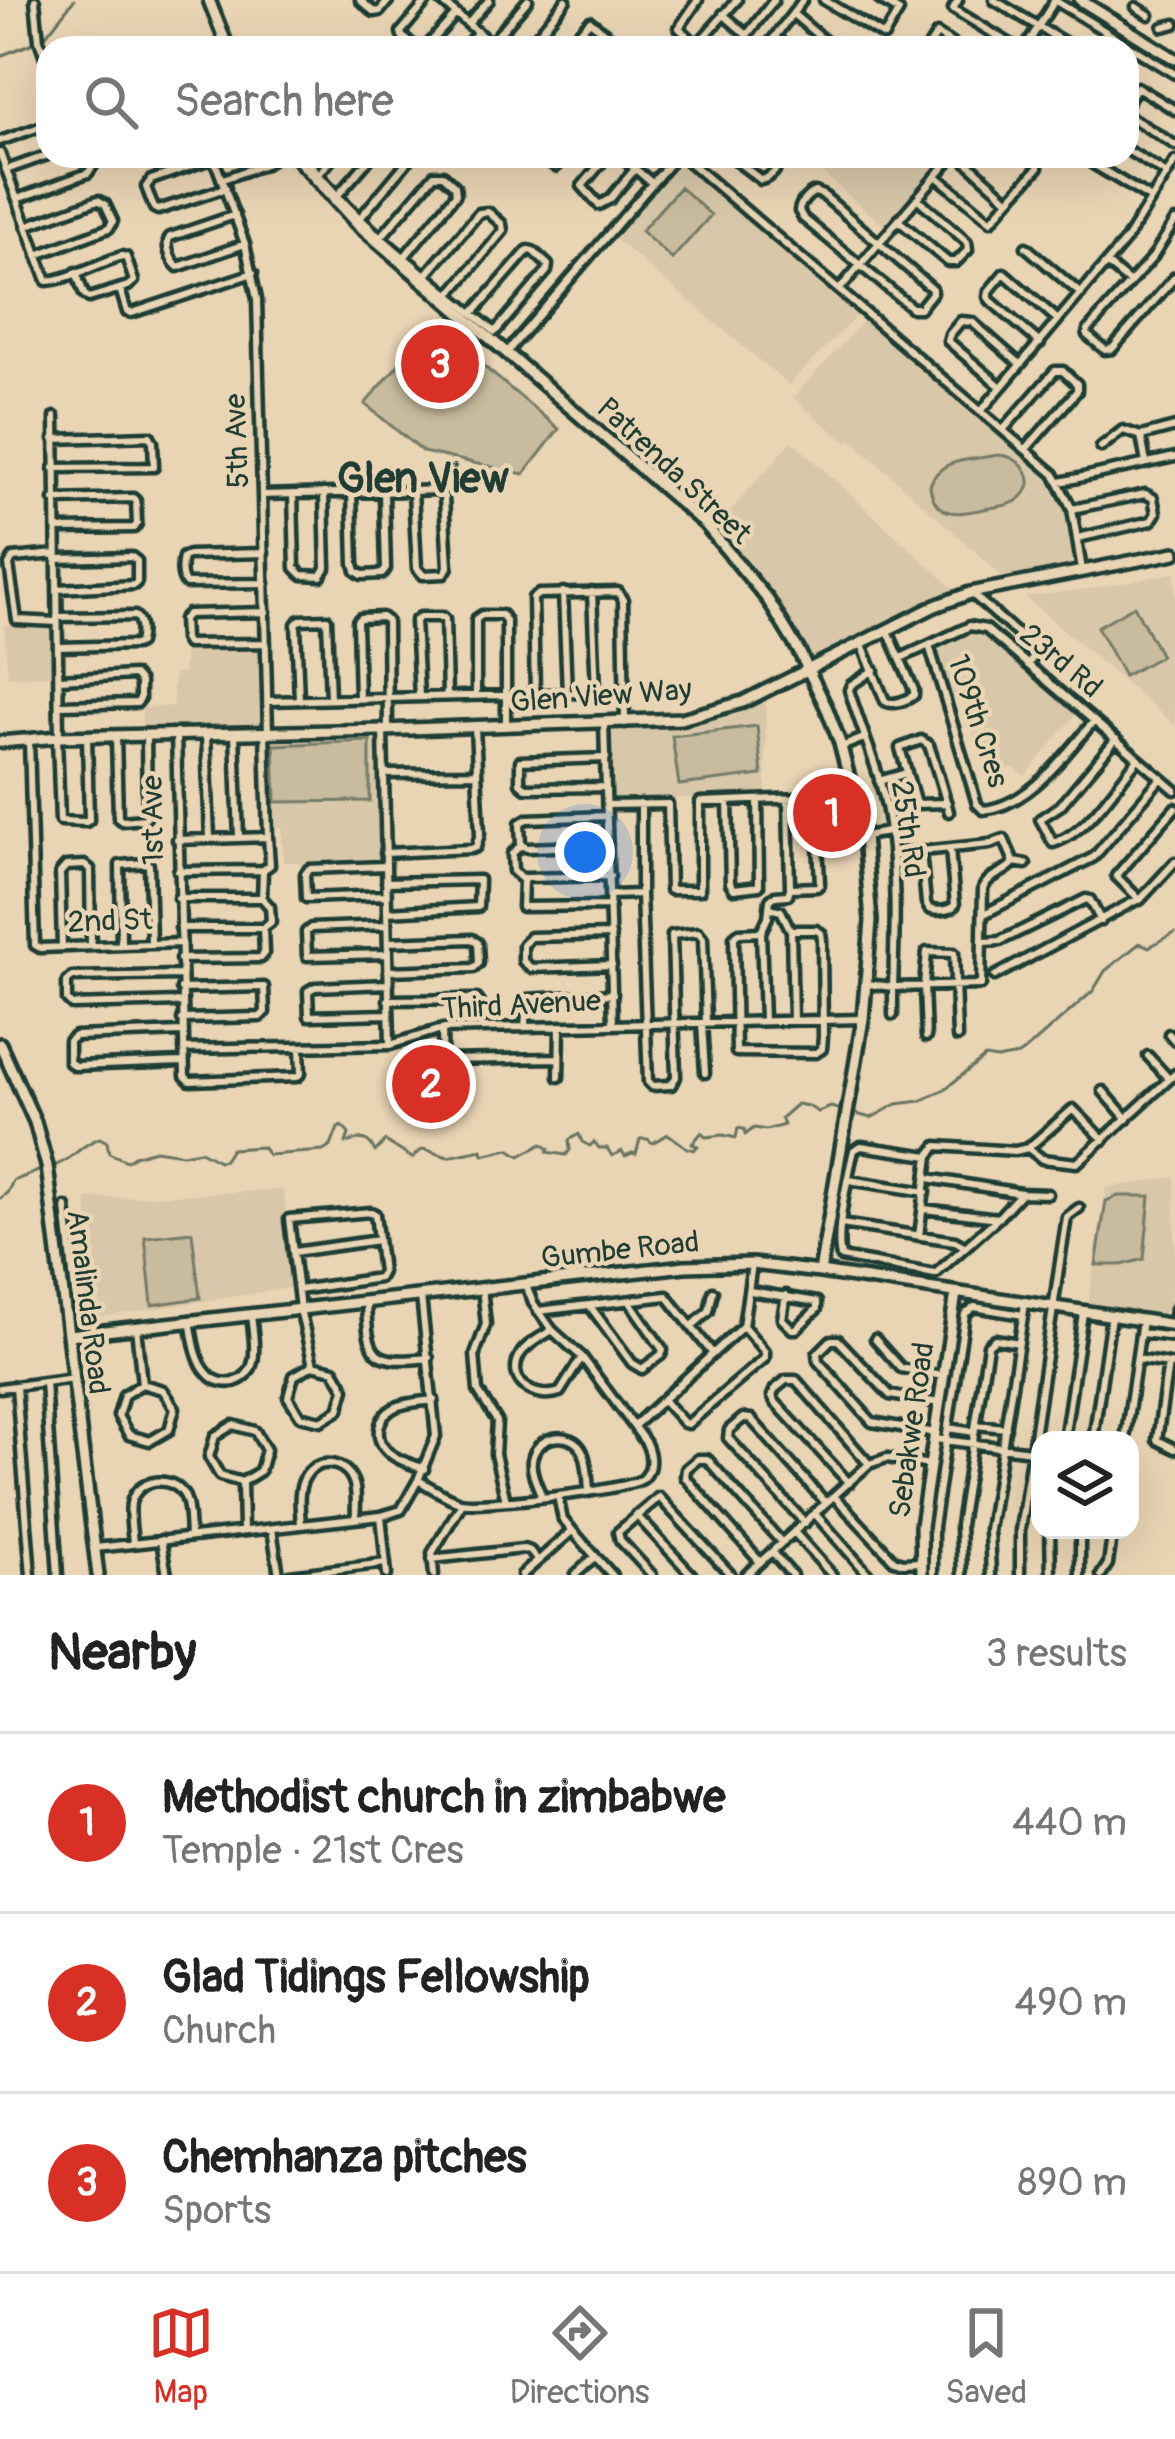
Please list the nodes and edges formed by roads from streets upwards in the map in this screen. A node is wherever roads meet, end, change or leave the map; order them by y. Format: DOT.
graph roads {
  1 [pos="34,0"];
  2 [pos="209,0"];
  3 [pos="360,0"];
  4 [pos="389,0"];
  5 [pos="428,0"];
  6 [pos="440,0"];
  7 [pos="489,0"];
  8 [pos="528,0"];
  9 [pos="566,0"];
  10 [pos="698,0"];
  11 [pos="736,0"];
  12 [pos="774,0"];
  13 [pos="803,0"];
  14 [pos="824,0"];
  15 [pos="880,0"];
  16 [pos="958,0"];
  17 [pos="994,0"];
  18 [pos="1055,0"];
  19 [pos="1079,0"];
  20 [pos="1145,0"];
  21 [pos="456,14"];
  22 [pos="723,14"];
  23 [pos="793,14"];
  24 [pos="1149,15"];
  25 [pos="469,24"];
  26 [pos="1175,24"];
  27 [pos="1038,27"];
  28 [pos="1163,27"];
  29 [pos="478,32"];
  30 [pos="747,35"];
  31 [pos="38,36"];
  32 [pos="223,36"];
  33 [pos="402,36"];
  34 [pos="436,36"];
  35 [pos="474,36"];
  36 [pos="483,36"];
  37 [pos="501,36"];
  38 [pos="537,36"];
  39 [pos="576,36"];
  40 [pos="609,36"];
  41 [pos="688,36"];
  42 [pos="705,36"];
  43 [pos="776,36"];
  44 [pos="819,36"];
  45 [pos="882,36"];
  46 [pos="885,36"];
  47 [pos="1000,36"];
  48 [pos="1031,36"];
  49 [pos="1053,36"];
  50 [pos="1113,36"];
  51 [pos="1138,36"];
  52 [pos="1139,37"];
  53 [pos="1139,52"];
  54 [pos="1175,59"];
  55 [pos="1175,74"];
  56 [pos="1139,88"];
  57 [pos="1175,110"];
  58 [pos="1139,122"];
  59 [pos="36,128"];
  60 [pos="0,141"];
  61 [pos="1175,145"];
  62 [pos="0,153"];
  63 [pos="1139,157"];
  64 [pos="36,159"];
  65 [pos="1175,160"];
  66 [pos="91,168"];
  67 [pos="184,168"];
  68 [pos="218,168"];
  69 [pos="257,168"];
  70 [pos="306,168"];
  71 [pos="314,168"];
  72 [pos="324,168"];
  73 [pos="362,168"];
  74 [pos="402,168"];
  75 [pos="597,168"];
  76 [pos="667,168"];
  77 [pos="693,168"];
  78 [pos="746,168"];
  79 [pos="777,168"];
  80 [pos="943,168"];
  81 [pos="970,168"];
  82 [pos="1037,168"];
  83 [pos="1100,168"];
  84 [pos="635,169"];
  85 [pos="6,170"];
  86 [pos="319,174"];
  87 [pos="1167,174"];
  88 [pos="935,176"];
  89 [pos="652,183"];
  90 [pos="225,184"];
  91 [pos="338,195"];
  92 [pos="917,198"];
  93 [pos="1151,199"];
  94 [pos="17,200"];
  95 [pos="1009,200"];
  96 [pos="235,215"];
  97 [pos="361,217"];
  98 [pos="898,220"];
  99 [pos="1175,221"];
  100 [pos="26,226"];
  101 [pos="382,236"];
  102 [pos="879,243"];
  103 [pos="245,244"];
  104 [pos="1026,247"];
  105 [pos="37,255"];
  106 [pos="405,256"];
  107 [pos="1106,263"];
  108 [pos="859,266"];
  109 [pos="76,272"];
  110 [pos="253,273"];
  111 [pos="427,274"];
  112 [pos="1175,277"];
  113 [pos="1130,283"];
  114 [pos="120,289"];
  115 [pos="839,290"];
  116 [pos="450,294"];
  117 [pos="1081,294"];
  118 [pos="473,313"];
  119 [pos="1059,320"];
  120 [pos="1040,343"];
  121 [pos="506,353"];
  122 [pos="1020,364"];
  123 [pos="1000,386"];
  124 [pos="981,411"];
  125 [pos="55,417"];
  126 [pos="1175,428"];
  127 [pos="1004,430"];
  128 [pos="1141,436"];
  129 [pos="55,439"];
  130 [pos="1101,447"];
  131 [pos="1026,449"];
  132 [pos="1175,458"];
  133 [pos="1146,463"];
  134 [pos="54,468"];
  135 [pos="1060,482"];
  136 [pos="413,491"];
  137 [pos="384,492"];
  138 [pos="324,493"];
  139 [pos="352,493"];
  140 [pos="293,494"];
  141 [pos="262,495"];
  142 [pos="54,500"];
  143 [pos="1072,509"];
  144 [pos="55,529"];
  145 [pos="1078,538"];
  146 [pos="264,553"];
  147 [pos="1175,553"];
  148 [pos="56,556"];
  149 [pos="1082,571"];
  150 [pos="265,583"];
  151 [pos="57,589"];
  152 [pos="563,592"];
  153 [pos="592,592"];
  154 [pos="970,593"];
  155 [pos="266,612"];
  156 [pos="57,619"];
  157 [pos="887,628"];
  158 [pos="266,643"];
  159 [pos="861,643"];
  160 [pos="928,645"];
  161 [pos="58,647"];
  162 [pos="901,658"];
  163 [pos="1028,665"];
  164 [pos="808,669"];
  165 [pos="874,670"];
  166 [pos="59,679"];
  167 [pos="596,692"];
  168 [pos="624,692"];
  169 [pos="535,693"];
  170 [pos="567,693"];
  171 [pos="507,694"];
  172 [pos="447,695"];
  173 [pos="476,695"];
  174 [pos="418,696"];
  175 [pos="388,697"];
  176 [pos="359,698"];
  177 [pos="330,699"];
  178 [pos="299,700"];
  179 [pos="268,701"];
  180 [pos="60,706"];
  181 [pos="1094,721"];
  182 [pos="626,723"];
  183 [pos="604,724"];
  184 [pos="506,726"];
  185 [pos="475,727"];
  186 [pos="386,730"];
  187 [pos="267,732"];
  188 [pos="235,733"];
  189 [pos="176,734"];
  190 [pos="206,734"];
  191 [pos="146,735"];
  192 [pos="87,736"];
  193 [pos="116,736"];
  194 [pos="58,737"];
  195 [pos="28,738"];
  196 [pos="865,738"];
  197 [pos="1116,739"];
  198 [pos="0,742"];
  199 [pos="841,748"];
  200 [pos="606,758"];
  201 [pos="1138,759"];
  202 [pos="477,773"];
  203 [pos="907,773"];
  204 [pos="385,774"];
  205 [pos="1161,778"];
  206 [pos="879,781"];
  207 [pos="607,787"];
  208 [pos="1175,790"];
  209 [pos="855,796"];
  210 [pos="788,799"];
  211 [pos="816,799"];
  212 [pos="758,800"];
  213 [pos="728,801"];
  214 [pos="641,804"];
  215 [pos="607,805"];
  216 [pos="1175,808"];
  217 [pos="607,816"];
  218 [pos="888,832"];
  219 [pos="268,836"];
  220 [pos="864,836"];
  221 [pos="239,838"];
  222 [pos="210,839"];
  223 [pos="177,840"];
  224 [pos="521,845"];
  225 [pos="608,845"];
  226 [pos="950,849"];
  227 [pos="921,851"];
  228 [pos="386,853"];
  229 [pos="892,854"];
  230 [pos="1014,862"];
  231 [pos="1175,862"];
  232 [pos="1026,864"];
  233 [pos="386,866"];
  234 [pos="262,870"];
  235 [pos="178,871"];
  236 [pos="610,876"];
  237 [pos="524,880"];
  238 [pos="386,882"];
  239 [pos="790,888"];
  240 [pos="641,893"];
  241 [pos="610,895"];
  242 [pos="386,896"];
  243 [pos="178,898"];
  244 [pos="262,898"];
  245 [pos="1137,900"];
  246 [pos="610,906"];
  247 [pos="770,908"];
  248 [pos="387,912"];
  249 [pos="984,914"];
  250 [pos="1101,921"];
  251 [pos="388,925"];
  252 [pos="179,928"];
  253 [pos="263,928"];
  254 [pos="791,930"];
  255 [pos="761,932"];
  256 [pos="611,935"];
  257 [pos="388,942"];
  258 [pos="984,942"];
  259 [pos="180,943"];
  260 [pos="122,944"];
  261 [pos="151,944"];
  262 [pos="91,946"];
  263 [pos="62,947"];
  264 [pos="388,954"];
  265 [pos="180,959"];
  266 [pos="612,964"];
  267 [pos="388,971"];
  268 [pos="181,975"];
  269 [pos="994,976"];
  270 [pos="388,984"];
  271 [pos="868,984"];
  272 [pos="924,986"];
  273 [pos="893,987"];
  274 [pos="954,987"];
  275 [pos="182,989"];
  276 [pos="613,994"];
  277 [pos="388,1000"];
  278 [pos="182,1002"];
  279 [pos="389,1014"];
  280 [pos="893,1015"];
  281 [pos="182,1019"];
  282 [pos="863,1019"];
  283 [pos="764,1020"];
  284 [pos="793,1020"];
  285 [pos="823,1020"];
  286 [pos="734,1022"];
  287 [pos="644,1023"];
  288 [pos="674,1023"];
  289 [pos="704,1023"];
  290 [pos="613,1024"];
  291 [pos="560,1026"];
  292 [pos="525,1027"];
  293 [pos="481,1028"];
  294 [pos="442,1029"];
  295 [pos="182,1032"];
  296 [pos="926,1037"];
  297 [pos="957,1037"];
  298 [pos="0,1044"];
  299 [pos="391,1045"];
  300 [pos="300,1048"];
  301 [pos="184,1049"];
  302 [pos="1148,1056"];
  303 [pos="559,1058"];
  304 [pos="444,1060"];
  305 [pos="183,1063"];
  306 [pos="705,1073"];
  307 [pos="443,1076"];
  308 [pos="560,1077"];
  309 [pos="1172,1077"];
  310 [pos="1103,1091"];
  311 [pos="1127,1119"];
  312 [pos="1104,1140"];
  313 [pos="1028,1148"];
  314 [pos="928,1156"];
  315 [pos="928,1178"];
  316 [pos="849,1180"];
  317 [pos="926,1192"];
  318 [pos="1022,1193"];
  319 [pos="1048,1194"];
  320 [pos="66,1207"];
  321 [pos="1079,1208"];
  322 [pos="924,1209"];
  323 [pos="998,1218"];
  324 [pos="67,1224"];
  325 [pos="841,1224"];
  326 [pos="55,1225"];
  327 [pos="919,1236"];
  328 [pos="378,1240"];
  329 [pos="964,1246"];
  330 [pos="294,1252"];
  331 [pos="752,1264"];
  332 [pos="885,1266"];
  333 [pos="820,1272"];
  334 [pos="526,1283"];
  335 [pos="884,1283"];
  336 [pos="482,1288"];
  337 [pos="298,1290"];
  338 [pos="750,1291"];
  339 [pos="713,1292"];
  340 [pos="956,1293"];
  341 [pos="786,1295"];
  342 [pos="421,1296"];
  343 [pos="629,1300"];
  344 [pos="366,1303"];
  345 [pos="590,1306"];
  346 [pos="1054,1307"];
  347 [pos="300,1309"];
  348 [pos="1024,1309"];
  349 [pos="538,1311"];
  350 [pos="1083,1312"];
  351 [pos="251,1315"];
  352 [pos="1112,1316"];
  353 [pos="1175,1317"];
  354 [pos="190,1320"];
  355 [pos="958,1320"];
  356 [pos="692,1326"];
  357 [pos="743,1326"];
  358 [pos="1142,1326"];
  359 [pos="136,1327"];
  360 [pos="552,1330"];
  361 [pos="93,1333"];
  362 [pos="69,1336"];
  363 [pos="1175,1337"];
  364 [pos="875,1339"];
  365 [pos="1019,1342"];
  366 [pos="713,1354"];
  367 [pos="582,1357"];
  368 [pos="429,1358"];
  369 [pos="1137,1359"];
  370 [pos="313,1365"];
  371 [pos="1172,1365"];
  372 [pos="943,1376"];
  373 [pos="74,1378"];
  374 [pos="45,1382"];
  375 [pos="142,1384"];
  376 [pos="16,1387"];
  377 [pos="0,1388"];
  378 [pos="434,1400"];
  379 [pos="663,1400"];
  380 [pos="940,1403"];
  381 [pos="634,1426"];
  382 [pos="948,1428"];
  383 [pos="1006,1428"];
  384 [pos="975,1429"];
  385 [pos="1039,1431"];
  386 [pos="1065,1431"];
  387 [pos="1094,1431"];
  388 [pos="1126,1431"];
  389 [pos="939,1438"];
  390 [pos="973,1446"];
  391 [pos="1003,1449"];
  392 [pos="1175,1449"];
  393 [pos="1031,1452"];
  394 [pos="869,1464"];
  395 [pos="930,1465"];
  396 [pos="424,1468"];
  397 [pos="1031,1476"];
  398 [pos="418,1480"];
  399 [pos="242,1482"];
  400 [pos="848,1484"];
  401 [pos="589,1491"];
  402 [pos="558,1496"];
  403 [pos="834,1496"];
  404 [pos="542,1498"];
  405 [pos="506,1501"];
  406 [pos="463,1503"];
  407 [pos="826,1503"];
  408 [pos="814,1514"];
  409 [pos="636,1515"];
  410 [pos="381,1516"];
  411 [pos="356,1519"];
  412 [pos="805,1523"];
  413 [pos="301,1525"];
  414 [pos="927,1527"];
  415 [pos="272,1529"];
  416 [pos="243,1531"];
  417 [pos="572,1531"];
  418 [pos="794,1532"];
  419 [pos="190,1536"];
  420 [pos="1050,1539"];
  421 [pos="1080,1539"];
  422 [pos="1112,1539"];
  423 [pos="161,1540"];
  424 [pos="133,1543"];
  425 [pos="782,1543"];
  426 [pos="96,1548"];
  427 [pos="772,1552"];
  428 [pos="596,1556"];
  429 [pos="432,1559"];
  430 [pos="538,1561"];
  431 [pos="760,1562"];
  432 [pos="921,1562"];
  433 [pos="386,1563"];
  434 [pos="903,1563"];
  435 [pos="350,1571"];
  436 [pos="749,1574"];
  437 [pos="31,1575"];
  438 [pos="58,1575"];
  439 [pos="98,1575"];
  440 [pos="167,1575"];
  441 [pos="279,1575"];
  442 [pos="290,1575"];
  443 [pos="387,1575"];
  444 [pos="434,1575"];
  445 [pos="523,1575"];
  446 [pos="575,1575"];
  447 [pos="612,1575"];
  448 [pos="652,1575"];
  449 [pos="692,1575"];
  450 [pos="731,1575"];
  451 [pos="792,1575"];
  452 [pos="832,1575"];
  453 [pos="869,1575"];
  454 [pos="903,1575"];
  455 [pos="922,1575"];
  456 [pos="934,1575"];
  457 [pos="962,1575"];
  458 [pos="991,1575"];
  459 [pos="1020,1575"];
  460 [pos="1051,1575"];
  461 [pos="1080,1575"];
  462 [pos="1100,1575"];
  1 -- 31 [label="street"];
  2 -- 32 [label="street"];
  3 -- 4 [label="street"];
  5 -- 33 [label="street"];
  6 -- 21 [label="street"];
  7 -- 25 [label="street"];
  8 -- 37 [label="street"];
  9 -- 38 [label="street"];
  10 -- 41 [label="street"];
  11 -- 22 [label="street"];
  12 -- 30 [label="street"];
  13 -- 23 [label="street"];
  14 -- 45 [label="street"];
  15 -- 46 [label="street"];
  16 -- 47 [label="street"];
  17 -- 27 [label="street"];
  18 -- 27 [label="street"];
  18 -- 50 [label="street"];
  19 -- 51 [label="street"];
  20 -- 24 [label="street"];
  21 -- 25 [label="street"];
  21 -- 34 [label="street"];
  22 -- 30 [label="street"];
  22 -- 42 [label="street"];
  23 -- 43 [label="street"];
  23 -- 44 [label="street"];
  25 -- 29 [label="street"];
  26 -- 28 [label="street"];
  27 -- 48 [label="street"];
  27 -- 49 [label="street"];
  29 -- 35 [label="street"];
  29 -- 36 [label="street"];
  39 -- 40 [label="street"];
  52 -- 54 [label="street"];
  53 -- 55 [label="street"];
  56 -- 57 [label="street"];
  58 -- 61 [label="street"];
  59 -- 60 [label="street"];
  62 -- 85 [label="street"];
  63 -- 87 [label="street"];
  64 -- 85 [label="street"];
  65 -- 87 [label="street"];
  66 -- 94 [label="street"];
  67 -- 90 [label="street"];
  68 -- 90 [label="street, 5th Ave"];
  69 -- 90 [label="street"];
  70 -- 121 [label="street, Patrenda Street"];
  71 -- 86 [label="street"];
  72 -- 86 [label="street"];
  73 -- 91 [label="street"];
  74 -- 97 [label="street"];
  75 -- 84 [label="street"];
  76 -- 89 [label="street"];
  77 -- 115 [label="street"];
  78 -- 79 [label="street"];
  80 -- 88 [label="street"];
  81 -- 95 [label="street"];
  82 -- 95 [label="street"];
  83 -- 93 [label="street"];
  84 -- 89 [label="street"];
  85 -- 94 [label="street"];
  86 -- 91 [label="street"];
  87 -- 93 [label="street"];
  88 -- 92 [label="street"];
  88 -- 95 [label="street"];
  89 -- 121 [label="street"];
  90 -- 96 [label="street, 5th Ave"];
  91 -- 97 [label="street"];
  92 -- 98 [label="street"];
  92 -- 98 [label="street"];
  93 -- 107 [label="street"];
  94 -- 100 [label="street"];
  96 -- 103 [label="street, 5th Ave"];
  96 -- 103 [label="street"];
  97 -- 101 [label="street"];
  98 -- 102 [label="street"];
  99 -- 113 [label="street"];
  100 -- 105 [label="street"];
  100 -- 105 [label="street"];
  101 -- 106 [label="street"];
  101 -- 106 [label="street"];
  102 -- 108 [label="street"];
  102 -- 108 [label="street"];
  102 -- 108 [label="street"];
  103 -- 110 [label="street, 5th Ave"];
  104 -- 117 [label="street"];
  105 -- 109 [label="street"];
  106 -- 111 [label="street"];
  107 -- 113 [label="street"];
  107 -- 117 [label="street"];
  108 -- 115 [label="street"];
  109 -- 114 [label="street"];
  109 -- 114 [label="street"];
  110 -- 114 [label="street"];
  110 -- 141 [label="street, 5th Ave"];
  111 -- 116 [label="street"];
  111 -- 116 [label="street"];
  112 -- 113 [label="street"];
  115 -- 124 [label="street"];
  116 -- 118 [label="street"];
  117 -- 119 [label="street"];
  118 -- 118 [label="street"];
  119 -- 120 [label="street"];
  119 -- 120 [label="street"];
  120 -- 122 [label="street"];
  121 -- 164 [label="street, Patrenda Street"];
  122 -- 123 [label="street"];
  122 -- 123 [label="street"];
  123 -- 124 [label="street"];
  124 -- 127 [label="street"];
  125 -- 129 [label="street"];
  126 -- 128 [label="street"];
  127 -- 131 [label="street"];
  127 -- 131 [label="street"];
  128 -- 130 [label="street"];
  128 -- 133 [label="street"];
  129 -- 134 [label="street"];
  129 -- 134 [label="street"];
  131 -- 135 [label="street"];
  132 -- 133 [label="street"];
  133 -- 135 [label="street"];
  134 -- 142 [label="street"];
  135 -- 143 [label="street"];
  136 -- 136 [label="street"];
  136 -- 137 [label="street"];
  137 -- 139 [label="street"];
  137 -- 139 [label="street"];
  138 -- 139 [label="street"];
  138 -- 140 [label="street"];
  138 -- 140 [label="street"];
  140 -- 141 [label="street"];
  141 -- 146 [label="street, 5th Ave"];
  142 -- 144 [label="street"];
  142 -- 144 [label="street"];
  143 -- 145 [label="street"];
  143 -- 145 [label="street"];
  144 -- 148 [label="street"];
  145 -- 149 [label="street"];
  146 -- 150 [label="street, 5th Ave"];
  146 -- 150 [label="street"];
  147 -- 149 [label="street, Glen View Way"];
  148 -- 151 [label="street"];
  148 -- 151 [label="street"];
  148 -- 156 [label="street"];
  149 -- 154 [label="street, Glen View Way"];
  150 -- 155 [label="street, 5th Ave"];
  151 -- 156 [label="street"];
  152 -- 153 [label="street"];
  152 -- 169 [label="street"];
  152 -- 170 [label="street"];
  153 -- 167 [label="street"];
  153 -- 168 [label="street"];
  154 -- 157 [label="street, Glen View Way"];
  154 -- 163 [label="street"];
  155 -- 158 [label="street, 5th Ave"];
  155 -- 158 [label="street"];
  156 -- 161 [label="street"];
  156 -- 161 [label="street"];
  157 -- 159 [label="street, Glen View Way"];
  157 -- 162 [label="street"];
  158 -- 179 [label="street, 5th Ave"];
  159 -- 164 [label="street, Glen View Way"];
  159 -- 165 [label="street"];
  160 -- 162 [label="street, 23rd Rd"];
  160 -- 163 [label="street, 23rd Rd"];
  160 -- 181 [label="street, 109th Cres"];
  161 -- 166 [label="street"];
  162 -- 165 [label="street"];
  163 -- 181 [label="street, 23rd Rd"];
  164 -- 182 [label="street, Glen View Way"];
  164 -- 199 [label="street, Patrenda Street"];
  165 -- 196 [label="street, 25th Rd"];
  166 -- 180 [label="street"];
  166 -- 180 [label="street"];
  167 -- 168 [label="street"];
  167 -- 170 [label="street"];
  168 -- 182 [label="street"];
  169 -- 170 [label="street"];
  169 -- 171 [label="street"];
  171 -- 173 [label="street"];
  171 -- 173 [label="street"];
  171 -- 184 [label="street"];
  172 -- 173 [label="street"];
  172 -- 174 [label="street"];
  172 -- 174 [label="street"];
  174 -- 175 [label="street"];
  175 -- 176 [label="street"];
  175 -- 176 [label="street"];
  175 -- 186 [label="street"];
  176 -- 177 [label="street"];
  177 -- 178 [label="street"];
  177 -- 178 [label="street"];
  178 -- 179 [label="street"];
  179 -- 187 [label="street, 5th Ave"];
  180 -- 194 [label="street"];
  181 -- 197 [label="street, 23rd Rd"];
  182 -- 183 [label="street, Glen View Way"];
  183 -- 184 [label="street, Glen View Way"];
  183 -- 200 [label="street"];
  184 -- 185 [label="street, Glen View Way"];
  185 -- 186 [label="street, Glen View Way"];
  185 -- 202 [label="street"];
  186 -- 187 [label="street, Glen View Way"];
  186 -- 204 [label="street"];
  187 -- 188 [label="street, Glen View Way"];
  187 -- 219 [label="street, 5th Ave"];
  188 -- 190 [label="street, Glen View Way"];
  188 -- 221 [label="street"];
  189 -- 190 [label="street, Glen View Way"];
  189 -- 191 [label="street, Glen View Way"];
  189 -- 223 [label="street, 1st Ave"];
  190 -- 222 [label="street"];
  191 -- 193 [label="street, Glen View Way"];
  191 -- 193 [label="street"];
  192 -- 193 [label="street, Glen View Way"];
  192 -- 194 [label="street, Glen View Way"];
  192 -- 194 [label="street"];
  194 -- 195 [label="street, Glen View Way"];
  195 -- 198 [label="street, Glen View Way"];
  195 -- 263 [label="street, 2nd St"];
  196 -- 199 [label="street"];
  196 -- 206 [label="street, 25th Rd"];
  197 -- 201 [label="street, 23rd Rd"];
  197 -- 201 [label="street"];
  199 -- 209 [label="street, Patrenda Street"];
  200 -- 207 [label="street"];
  200 -- 207 [label="street"];
  201 -- 205 [label="street, 23rd Rd"];
  202 -- 204 [label="street"];
  202 -- 228 [label="street"];
  203 -- 203 [label="street"];
  203 -- 206 [label="street"];
  204 -- 228 [label="street"];
  205 -- 208 [label="street, 23rd Rd"];
  205 -- 249 [label="street"];
  206 -- 218 [label="street, 25th Rd"];
  207 -- 215 [label="street"];
  209 -- 211 [label="street"];
  209 -- 220 [label="street, Patrenda Street"];
  210 -- 211 [label="street"];
  210 -- 212 [label="street"];
  210 -- 239 [label="street"];
  211 -- 239 [label="street"];
  212 -- 213 [label="street"];
  212 -- 213 [label="street"];
  213 -- 214 [label="street"];
  214 -- 215 [label="street"];
  214 -- 240 [label="street"];
  215 -- 217 [label="street"];
  216 -- 245 [label="street"];
  217 -- 224 [label="street"];
  217 -- 225 [label="street"];
  218 -- 220 [label="street"];
  218 -- 229 [label="street, 25th Rd"];
  219 -- 221 [label="street"];
  219 -- 234 [label="street, 5th Ave"];
  220 -- 271 [label="street, Patrenda Street"];
  221 -- 222 [label="street"];
  222 -- 223 [label="street"];
  223 -- 235 [label="street, 1st Ave"];
  224 -- 225 [label="street"];
  224 -- 237 [label="street"];
  225 -- 236 [label="street"];
  226 -- 227 [label="street"];
  226 -- 227 [label="street"];
  226 -- 230 [label="street"];
  227 -- 229 [label="street"];
  228 -- 233 [label="street"];
  229 -- 273 [label="street, 25th Rd"];
  230 -- 232 [label="street"];
  230 -- 249 [label="street"];
  231 -- 245 [label="street"];
  233 -- 238 [label="street"];
  233 -- 242 [label="street"];
  234 -- 235 [label="street"];
  234 -- 244 [label="street, 5th Ave"];
  235 -- 243 [label="street, 1st Ave"];
  236 -- 237 [label="street"];
  236 -- 241 [label="street"];
  237 -- 246 [label="street"];
  238 -- 242 [label="street"];
  238 -- 248 [label="street"];
  239 -- 247 [label="street"];
  240 -- 241 [label="street"];
  240 -- 287 [label="street"];
  241 -- 246 [label="street"];
  242 -- 248 [label="street"];
  243 -- 244 [label="street"];
  243 -- 252 [label="street, 1st Ave"];
  244 -- 253 [label="street, 5th Ave"];
  245 -- 250 [label="street"];
  246 -- 256 [label="street"];
  247 -- 254 [label="street"];
  247 -- 255 [label="street"];
  248 -- 251 [label="street"];
  249 -- 258 [label="street"];
  250 -- 258 [label="street"];
  250 -- 269 [label="street"];
  251 -- 257 [label="street"];
  251 -- 264 [label="street"];
  252 -- 253 [label="street"];
  252 -- 259 [label="street, 1st Ave"];
  253 -- 265 [label="street"];
  254 -- 284 [label="street"];
  254 -- 285 [label="street"];
  255 -- 283 [label="street"];
  255 -- 286 [label="street"];
  256 -- 266 [label="street"];
  256 -- 266 [label="street"];
  257 -- 264 [label="street"];
  257 -- 267 [label="street"];
  258 -- 274 [label="street"];
  259 -- 261 [label="street, 2nd St"];
  259 -- 265 [label="street, 1st Ave"];
  260 -- 261 [label="street, 2nd St"];
  260 -- 261 [label="street"];
  260 -- 262 [label="street, 2nd St"];
  262 -- 263 [label="street, 2nd St"];
  262 -- 263 [label="street"];
  264 -- 267 [label="street"];
  265 -- 268 [label="street, 1st Ave"];
  266 -- 276 [label="street"];
  267 -- 270 [label="street"];
  268 -- 275 [label="street, 1st Ave"];
  268 -- 278 [label="street"];
  270 -- 277 [label="street"];
  270 -- 279 [label="street"];
  271 -- 273 [label="street"];
  271 -- 282 [label="street, Patrenda Street"];
  272 -- 273 [label="street"];
  272 -- 274 [label="street"];
  272 -- 274 [label="street"];
  272 -- 296 [label="street"];
  273 -- 280 [label="street, 25th Rd"];
  274 -- 297 [label="street"];
  275 -- 278 [label="street, 1st Ave"];
  275 -- 281 [label="street"];
  276 -- 290 [label="street"];
  276 -- 292 [label="street"];
  277 -- 279 [label="street"];
  277 -- 293 [label="street"];
  278 -- 281 [label="street, 1st Ave"];
  279 -- 299 [label="street"];
  281 -- 295 [label="street, 1st Ave"];
  282 -- 285 [label="street, Third Avenue"];
  282 -- 333 [label="street, Patrenda Street"];
  283 -- 284 [label="street, Third Avenue"];
  283 -- 286 [label="street, Third Avenue"];
  284 -- 285 [label="street, Third Avenue"];
  285 -- 286 [label="street"];
  286 -- 289 [label="street, Third Avenue"];
  287 -- 288 [label="street, Third Avenue"];
  287 -- 288 [label="street"];
  287 -- 290 [label="street, Third Avenue"];
  288 -- 289 [label="street, Third Avenue"];
  288 -- 289 [label="street"];
  289 -- 306 [label="street"];
  290 -- 291 [label="street, Third Avenue"];
  291 -- 292 [label="street, Third Avenue"];
  291 -- 303 [label="street"];
  292 -- 293 [label="street, Third Avenue"];
  293 -- 294 [label="street, Third Avenue"];
  294 -- 299 [label="street, Third Avenue"];
  294 -- 304 [label="street"];
  295 -- 301 [label="street, 1st Ave"];
  295 -- 305 [label="street"];
  298 -- 326 [label="street, Amalinda Road"];
  299 -- 300 [label="street, Third Avenue"];
  300 -- 301 [label="street, Third Avenue"];
  300 -- 305 [label="street, 1st Ave"];
  301 -- 305 [label="street, 1st Ave"];
  302 -- 309 [label="street"];
  303 -- 304 [label="street"];
  303 -- 308 [label="street"];
  304 -- 307 [label="street"];
  309 -- 311 [label="street"];
  310 -- 311 [label="street"];
  311 -- 312 [label="street"];
  312 -- 313 [label="street"];
  312 -- 313 [label="street"];
  313 -- 314 [label="street"];
  314 -- 315 [label="street"];
  314 -- 316 [label="street"];
  315 -- 317 [label="street"];
  315 -- 318 [label="street"];
  316 -- 317 [label="street"];
  316 -- 325 [label="street"];
  317 -- 322 [label="street"];
  318 -- 319 [label="street"];
  318 -- 323 [label="street"];
  320 -- 324 [label="street"];
  321 -- 346 [label="street"];
  322 -- 323 [label="street"];
  322 -- 327 [label="street"];
  323 -- 329 [label="street"];
  324 -- 326 [label="street"];
  324 -- 361 [label="street"];
  325 -- 327 [label="street"];
  325 -- 332 [label="street"];
  326 -- 362 [label="street, Amalinda Road"];
  327 -- 329 [label="street"];
  328 -- 330 [label="street"];
  328 -- 330 [label="street"];
  328 -- 337 [label="street"];
  329 -- 332 [label="street"];
  330 -- 337 [label="street"];
  331 -- 333 [label="street, Gumbe Road"];
  331 -- 334 [label="street, Gumbe Road"];
  331 -- 338 [label="street"];
  332 -- 335 [label="street"];
  333 -- 335 [label="street, Gumbe Road"];
  334 -- 336 [label="street, Gumbe Road"];
  334 -- 349 [label="street"];
  335 -- 340 [label="street, Gumbe Road"];
  336 -- 342 [label="street, Gumbe Road"];
  336 -- 405 [label="street"];
  337 -- 347 [label="street"];
  338 -- 341 [label="street"];
  338 -- 357 [label="street"];
  339 -- 356 [label="street"];
  340 -- 348 [label="street, Gumbe Road"];
  340 -- 355 [label="street, Sebakwe Road"];
  341 -- 341 [label="street"];
  342 -- 344 [label="street, Gumbe Road"];
  342 -- 368 [label="street"];
  343 -- 345 [label="street"];
  343 -- 345 [label="street"];
  343 -- 356 [label="street"];
  344 -- 347 [label="street, Gumbe Road"];
  344 -- 368 [label="street"];
  345 -- 349 [label="street"];
  346 -- 348 [label="street, Gumbe Road"];
  346 -- 350 [label="street, Gumbe Road"];
  346 -- 385 [label="street"];
  347 -- 351 [label="street, Gumbe Road"];
  347 -- 370 [label="street"];
  348 -- 355 [label="street"];
  348 -- 365 [label="street"];
  349 -- 360 [label="street"];
  350 -- 352 [label="street, Gumbe Road"];
  350 -- 386 [label="street"];
  351 -- 354 [label="street, Gumbe Road"];
  351 -- 354 [label="street"];
  352 -- 358 [label="street, Gumbe Road"];
  352 -- 387 [label="street"];
  353 -- 358 [label="street, Gumbe Road"];
  354 -- 359 [label="street, Gumbe Road"];
  355 -- 372 [label="street, Sebakwe Road"];
  355 -- 382 [label="street"];
  356 -- 366 [label="street"];
  357 -- 366 [label="street"];
  357 -- 379 [label="street"];
  358 -- 363 [label="street"];
  358 -- 369 [label="street"];
  359 -- 361 [label="street, Gumbe Road"];
  359 -- 375 [label="street"];
  360 -- 367 [label="street"];
  360 -- 367 [label="street"];
  361 -- 362 [label="street, Gumbe Road"];
  362 -- 373 [label="street, Amalinda Road"];
  364 -- 372 [label="street"];
  365 -- 383 [label="street"];
  365 -- 384 [label="street"];
  366 -- 379 [label="street"];
  367 -- 381 [label="street"];
  368 -- 378 [label="street"];
  369 -- 371 [label="street"];
  369 -- 388 [label="street"];
  370 -- 370 [label="street"];
  371 -- 392 [label="street"];
  372 -- 380 [label="street, Sebakwe Road"];
  373 -- 374 [label="street"];
  373 -- 426 [label="street, Amalinda Road"];
  374 -- 376 [label="street"];
  374 -- 438 [label="street"];
  375 -- 375 [label="street"];
  376 -- 377 [label="street"];
  376 -- 437 [label="street"];
  378 -- 396 [label="street"];
  378 -- 396 [label="street"];
  379 -- 381 [label="street"];
  380 -- 389 [label="street, Sebakwe Road"];
  380 -- 389 [label="street"];
  381 -- 401 [label="street"];
  382 -- 384 [label="street"];
  382 -- 389 [label="street"];
  383 -- 384 [label="street"];
  383 -- 391 [label="street"];
  384 -- 390 [label="street"];
  389 -- 390 [label="street"];
  389 -- 395 [label="street, Sebakwe Road"];
  389 -- 414 [label="street"];
  390 -- 391 [label="street"];
  390 -- 457 [label="street"];
  391 -- 393 [label="street"];
  391 -- 458 [label="street"];
  394 -- 395 [label="street"];
  394 -- 400 [label="street"];
  394 -- 400 [label="street"];
  395 -- 414 [label="street, Sebakwe Road"];
  396 -- 398 [label="street"];
  397 -- 459 [label="street"];
  398 -- 406 [label="street"];
  398 -- 410 [label="street"];
  399 -- 399 [label="street"];
  399 -- 416 [label="street"];
  400 -- 403 [label="street"];
  401 -- 402 [label="street"];
  401 -- 404 [label="street"];
  402 -- 404 [label="street"];
  402 -- 417 [label="street"];
  403 -- 407 [label="street"];
  403 -- 434 [label="street"];
  404 -- 405 [label="street"];
  405 -- 406 [label="street"];
  406 -- 429 [label="street"];
  407 -- 408 [label="street"];
  407 -- 412 [label="street"];
  408 -- 412 [label="street"];
  408 -- 453 [label="street"];
  409 -- 448 [label="street"];
  409 -- 449 [label="street"];
  409 -- 450 [label="street"];
  410 -- 411 [label="street"];
  410 -- 433 [label="street"];
  411 -- 413 [label="street"];
  411 -- 413 [label="street"];
  412 -- 418 [label="street"];
  413 -- 415 [label="street"];
  414 -- 432 [label="street, Sebakwe Road"];
  414 -- 456 [label="street"];
  415 -- 416 [label="street"];
  415 -- 441 [label="street"];
  416 -- 419 [label="street"];
  417 -- 428 [label="street"];
  417 -- 430 [label="street"];
  418 -- 425 [label="street"];
  418 -- 452 [label="street"];
  419 -- 423 [label="street"];
  419 -- 424 [label="street"];
  420 -- 460 [label="street"];
  421 -- 461 [label="street"];
  422 -- 462 [label="street"];
  423 -- 424 [label="street"];
  423 -- 440 [label="street"];
  424 -- 426 [label="street"];
  425 -- 427 [label="street"];
  425 -- 431 [label="street"];
  426 -- 439 [label="street, Amalinda Road"];
  427 -- 431 [label="street"];
  427 -- 451 [label="street"];
  428 -- 446 [label="street"];
  428 -- 447 [label="street"];
  429 -- 430 [label="street"];
  429 -- 444 [label="street"];
  430 -- 445 [label="street"];
  431 -- 436 [label="street"];
  432 -- 434 [label="street"];
  432 -- 455 [label="street, Sebakwe Road"];
  433 -- 435 [label="street"];
  433 -- 443 [label="street"];
  434 -- 454 [label="street"];
  435 -- 442 [label="street"];
}
